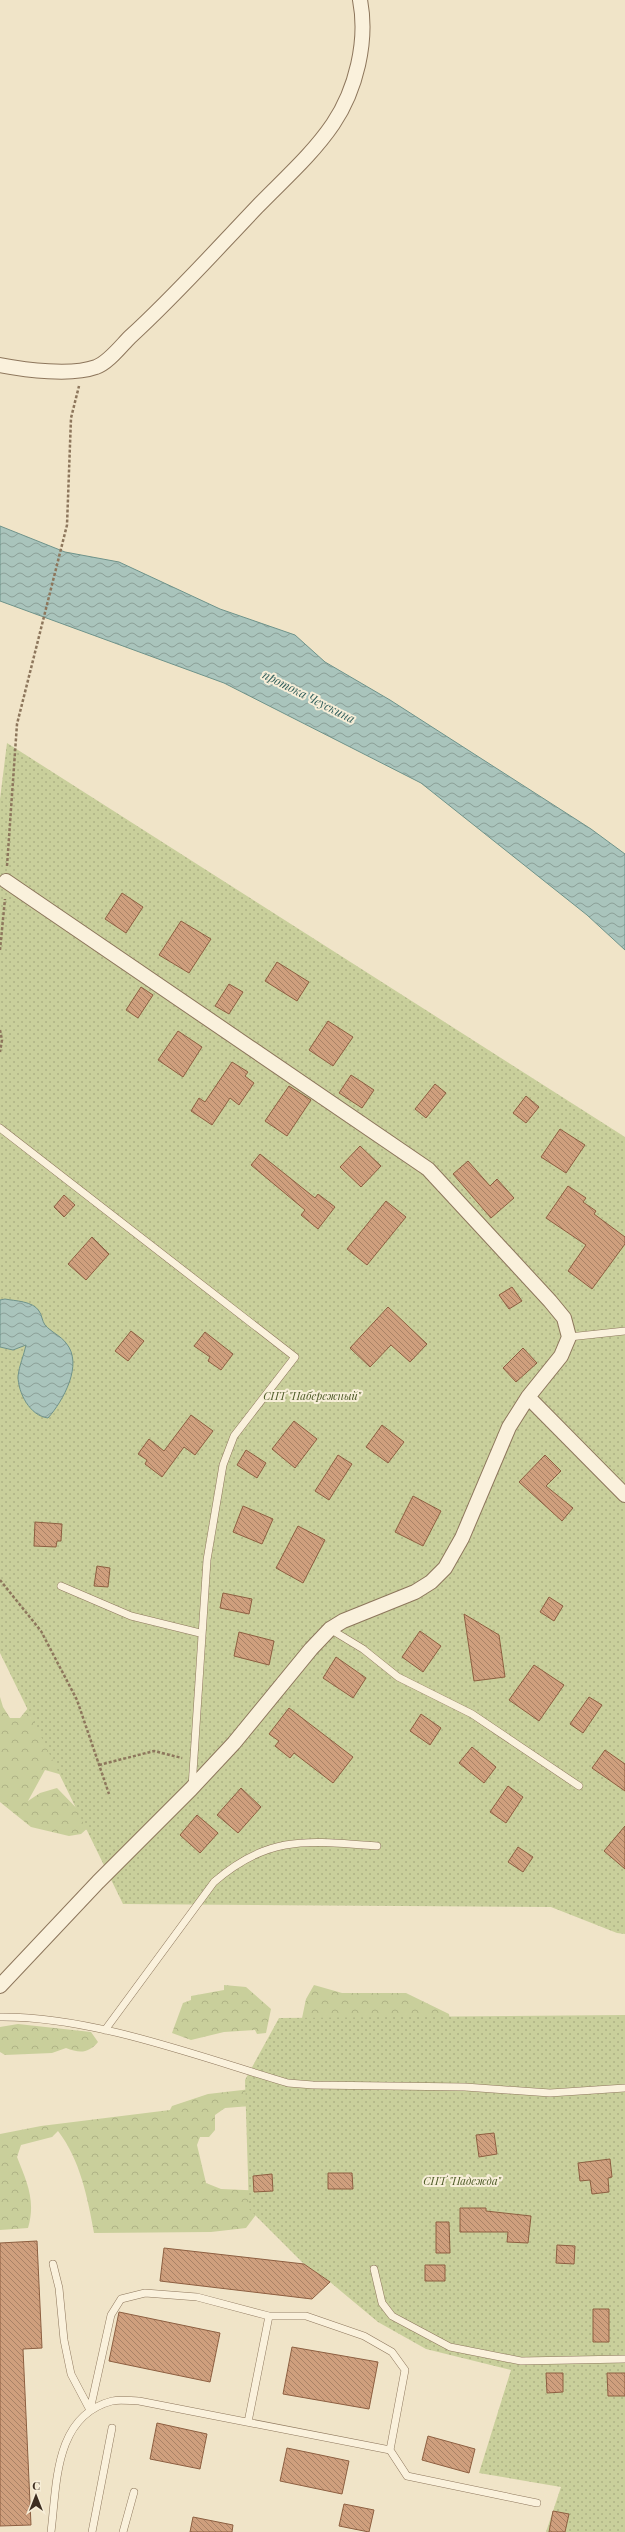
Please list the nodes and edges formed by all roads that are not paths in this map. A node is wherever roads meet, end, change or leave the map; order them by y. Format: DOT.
graph roads {
  1 [pos="360,0"];
  2 [pos="0,365"];
  3 [pos="6,881"];
  4 [pos="0,1128"];
  5 [pos="625,1331"];
  6 [pos="569,1336"];
  7 [pos="528,1397"];
  8 [pos="625,1495"];
  9 [pos="60,1586"];
  10 [pos="330,1629"];
  11 [pos="200,1633"];
  12 [pos="579,1786"];
  13 [pos="192,1789"];
  14 [pos="377,1846"];
  15 [pos="0,1986"];
  16 [pos="0,2017"];
  17 [pos="105,2030"];
  18 [pos="625,2088"];
  19 [pos="52,2264"];
  20 [pos="374,2270"];
  21 [pos="269,2316"];
  22 [pos="625,2359"];
  23 [pos="90,2410"];
  24 [pos="248,2422"];
  25 [pos="112,2428"];
  26 [pos="390,2450"];
  27 [pos="134,2492"];
  28 [pos="537,2503"];
  29 [pos="51,2532"];
  30 [pos="92,2532"];
  31 [pos="123,2532"];
  1 -- 2 [label="street"];
  3 -- 6 [label="street"];
  4 -- 11 [label="lane"];
  5 -- 6 [label="lane"];
  6 -- 7 [label="street"];
  7 -- 8 [label="street"];
  7 -- 10 [label="street"];
  9 -- 11 [label="lane"];
  10 -- 12 [label="lane"];
  10 -- 13 [label="street"];
  11 -- 13 [label="lane"];
  13 -- 15 [label="street"];
  14 -- 17 [label="lane"];
  16 -- 17 [label="lane"];
  17 -- 18 [label="lane"];
  19 -- 23 [label="lane"];
  20 -- 22 [label="lane"];
  21 -- 23 [label="lane"];
  21 -- 24 [label="lane"];
  21 -- 26 [label="lane"];
  23 -- 24 [label="lane"];
  23 -- 29 [label="lane"];
  24 -- 26 [label="lane"];
  25 -- 30 [label="lane"];
  26 -- 28 [label="lane"];
  27 -- 31 [label="lane"];
}
